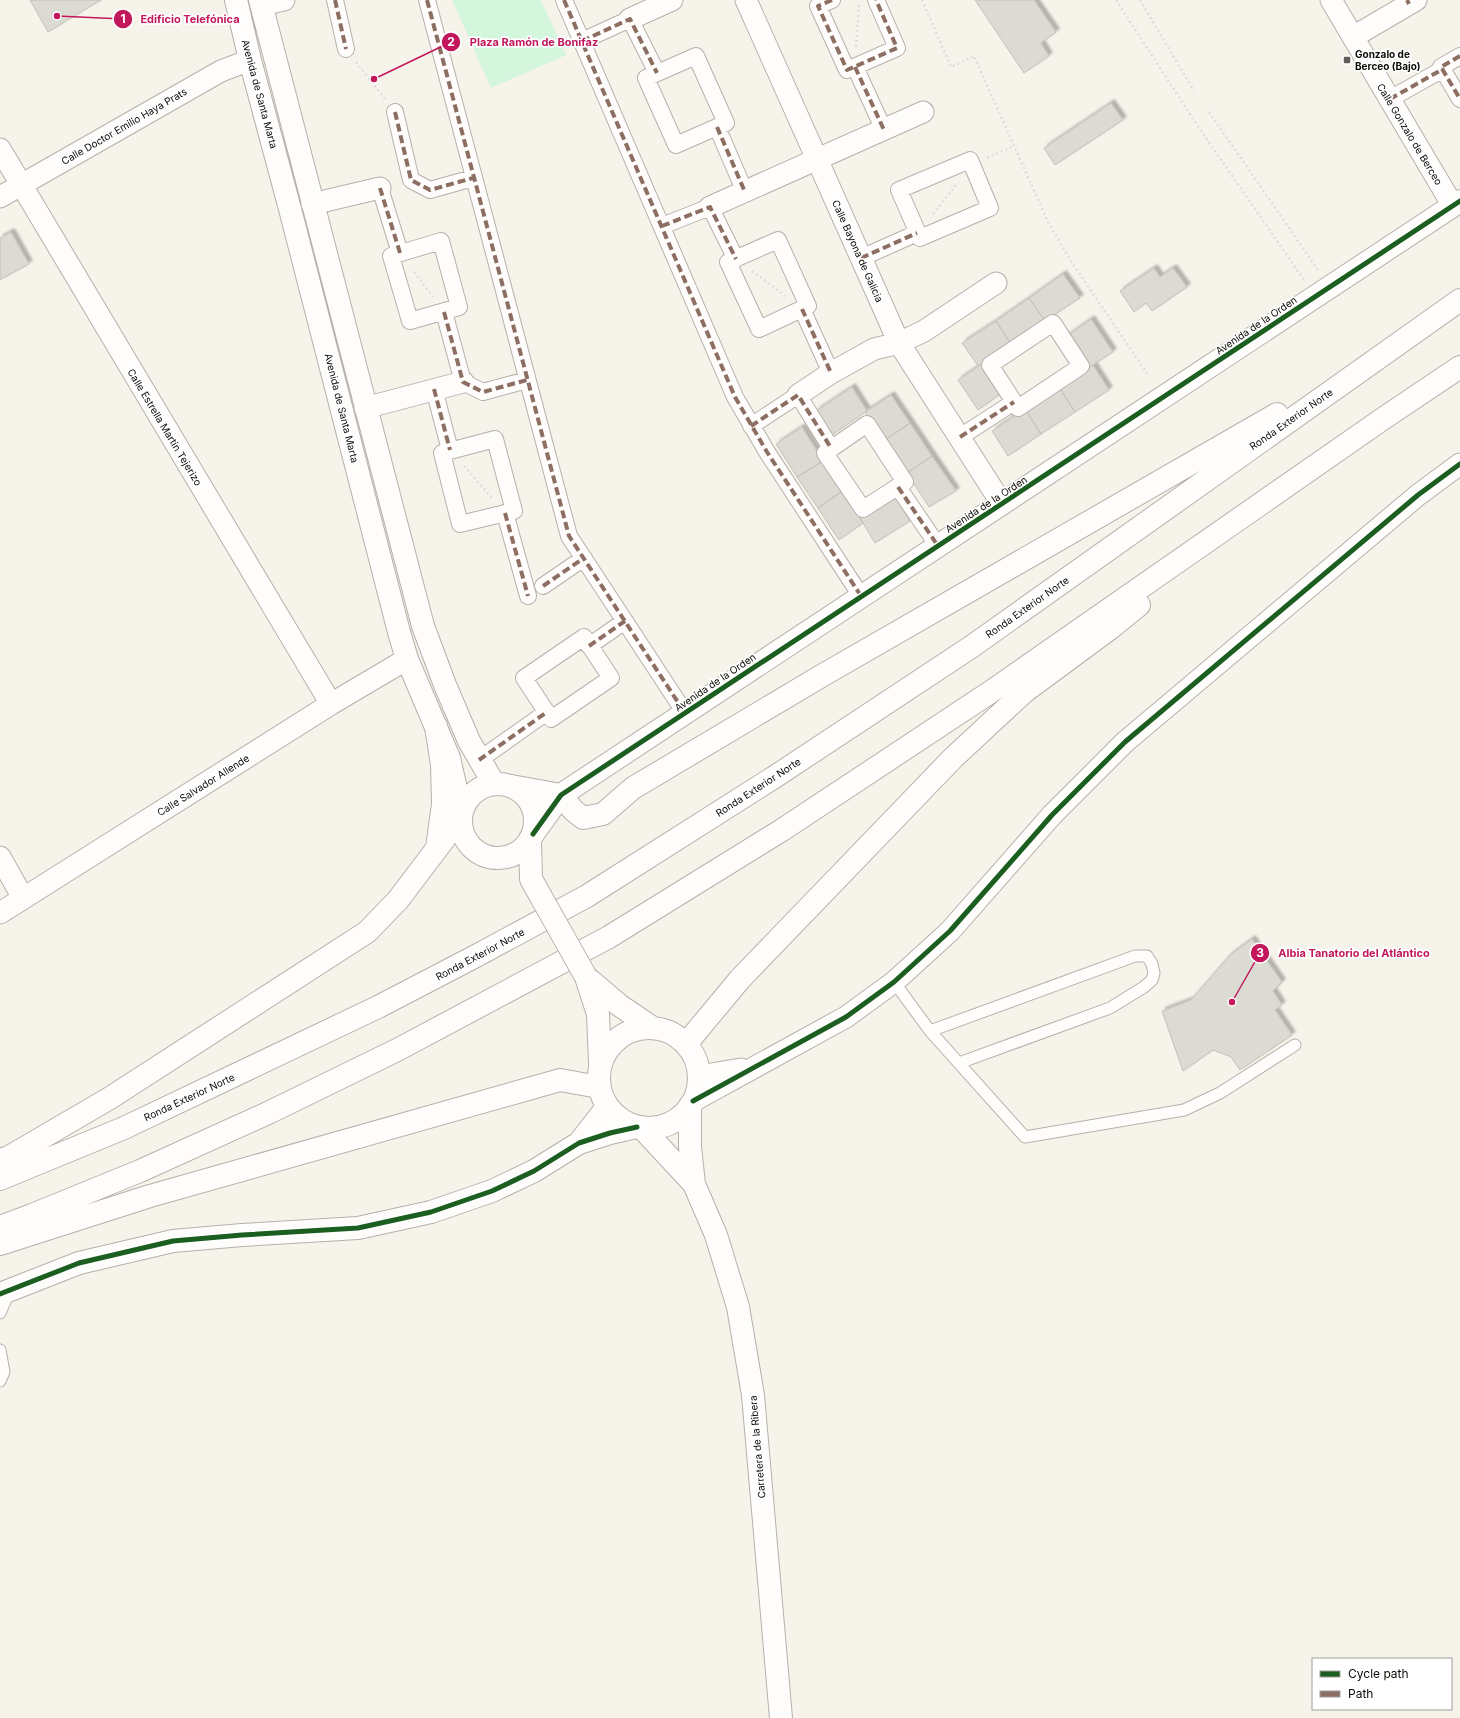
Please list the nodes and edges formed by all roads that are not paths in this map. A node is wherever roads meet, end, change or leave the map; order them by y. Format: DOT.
graph roads {
  1 [pos="236,0"];
  2 [pos="284,0"];
  3 [pos="335,0"];
  4 [pos="427,0"];
  5 [pos="564,0"];
  6 [pos="672,0"];
  7 [pos="746,0"];
  8 [pos="832,0"];
  9 [pos="876,0"];
  10 [pos="1331,0"];
  11 [pos="1411,1"];
  12 [pos="261,3"];
  13 [pos="630,19"];
  14 [pos="1353,37"];
  15 [pos="582,41"];
  16 [pos="346,49"];
  17 [pos="1460,56"];
  18 [pos="250,60"];
  19 [pos="855,67"];
  20 [pos="1443,69"];
  21 [pos="657,74"];
  22 [pos="1390,99"];
  23 [pos="1460,99"];
  24 [pos="395,112"];
  25 [pos="923,112"];
  26 [pos="716,127"];
  27 [pos="884,130"];
  28 [pos="0,149"];
  29 [pos="817,160"];
  30 [pos="474,178"];
  31 [pos="20,185"];
  32 [pos="380,188"];
  33 [pos="745,192"];
  34 [pos="0,197"];
  35 [pos="1456,203"];
  36 [pos="312,204"];
  37 [pos="710,207"];
  38 [pos="662,226"];
  39 [pos="917,233"];
  40 [pos="400,253"];
  41 [pos="861,258"];
  42 [pos="736,259"];
  43 [pos="996,283"];
  44 [pos="1460,300"];
  45 [pos="802,309"];
  46 [pos="444,312"];
  47 [pos="899,343"];
  48 [pos="1390,349"];
  49 [pos="1460,367"];
  50 [pos="831,373"];
  51 [pos="527,380"];
  52 [pos="463,382"];
  53 [pos="434,390"];
  54 [pos="798,395"];
  55 [pos="1014,402"];
  56 [pos="365,408"];
  57 [pos="751,426"];
  58 [pos="960,437"];
  59 [pos="831,448"];
  60 [pos="450,450"];
  61 [pos="1460,464"];
  62 [pos="898,487"];
  63 [pos="1002,504"];
  64 [pos="1251,512"];
  65 [pos="505,513"];
  66 [pos="938,546"];
  67 [pos="584,558"];
  68 [pos="543,586"];
  69 [pos="528,596"];
  70 [pos="861,596"];
  71 [pos="625,621"];
  72 [pos="589,646"];
  73 [pos="407,658"];
  74 [pos="331,704"];
  75 [pos="547,712"];
  76 [pos="685,713"];
  77 [pos="436,726"];
  78 [pos="479,760"];
  79 [pos="502,785"];
  80 [pos="560,795"];
  81 [pos="461,814"];
  82 [pos="532,837"];
  83 [pos="437,848"];
  84 [pos="0,857"];
  85 [pos="500,859"];
  86 [pos="535,887"];
  87 [pos="23,898"];
  88 [pos="0,913"];
  89 [pos="586,977"];
  90 [pos="894,982"];
  91 [pos="653,1028"];
  92 [pos="930,1031"];
  93 [pos="686,1044"];
  94 [pos="1295,1045"];
  95 [pos="600,1063"];
  96 [pos="959,1063"];
  97 [pos="757,1065"];
  98 [pos="699,1076"];
  99 [pos="603,1097"];
  100 [pos="692,1103"];
  101 [pos="639,1127"];
  102 [pos="579,1143"];
  103 [pos="0,1160"];
  104 [pos="0,1179"];
  105 [pos="694,1184"];
  106 [pos="0,1227"];
  107 [pos="0,1244"];
  108 [pos="5,1292"];
  109 [pos="0,1313"];
  110 [pos="0,1350"];
  111 [pos="0,1381"];
  112 [pos="781,1718"];
  1 -- 18 [label="main road, Avenida de Santa Marta"];
  2 -- 12 [label="street"];
  3 -- 16 [label="street"];
  4 -- 30 [label="street"];
  5 -- 15 [label="street"];
  6 -- 13 [label="street"];
  7 -- 29 [label="street, Calle Bayona de Galicia"];
  8 -- 19 [label="street"];
  9 -- 19 [label="street"];
  10 -- 14 [label="street, Calle Gonzalo de Berceo"];
  11 -- 14 [label="street"];
  12 -- 36 [label="main road"];
  13 -- 15 [label="street"];
  13 -- 21 [label="street"];
  14 -- 22 [label="street, Calle Gonzalo de Berceo"];
  15 -- 38 [label="street"];
  17 -- 20 [label="street"];
  18 -- 31 [label="street, Calle Doctor Emilio Haya Prats"];
  18 -- 73 [label="main road, Avenida de Santa Marta"];
  19 -- 27 [label="street"];
  20 -- 22 [label="street"];
  20 -- 23 [label="street"];
  21 -- 26 [label="street"];
  21 -- 26 [label="street"];
  22 -- 35 [label="street, Calle Gonzalo de Berceo"];
  24 -- 30 [label="street"];
  25 -- 27 [label="street"];
  26 -- 33 [label="street"];
  27 -- 29 [label="street"];
  28 -- 31 [label="street, Calle Estrella Martín Tejerizo"];
  29 -- 33 [label="street"];
  29 -- 41 [label="street, Calle Bayona de Galicia"];
  30 -- 51 [label="street"];
  31 -- 34 [label="street, Calle Doctor Emilio Haya Prats"];
  31 -- 74 [label="street, Calle Estrella Martín Tejerizo"];
  32 -- 36 [label="street"];
  32 -- 40 [label="street"];
  33 -- 37 [label="street"];
  35 -- 63 [label="main road, Avenida de la Orden"];
  36 -- 56 [label="main road"];
  37 -- 38 [label="street"];
  37 -- 42 [label="street"];
  38 -- 57 [label="street"];
  39 -- 39 [label="street"];
  39 -- 41 [label="street"];
  40 -- 46 [label="street"];
  40 -- 46 [label="street"];
  41 -- 47 [label="street, Calle Bayona de Galicia"];
  42 -- 45 [label="street"];
  42 -- 45 [label="street"];
  43 -- 47 [label="street"];
  44 -- 48 [label="main road, Ronda Exterior Norte"];
  45 -- 50 [label="street"];
  46 -- 52 [label="street"];
  47 -- 50 [label="street"];
  47 -- 58 [label="street, Calle Bayona de Galicia"];
  48 -- 80 [label="main road"];
  48 -- 104 [label="main road, Ronda Exterior Norte"];
  49 -- 64 [label="main road"];
  50 -- 54 [label="street"];
  51 -- 52 [label="street"];
  51 -- 67 [label="street"];
  52 -- 53 [label="street"];
  53 -- 56 [label="street"];
  53 -- 60 [label="street"];
  54 -- 57 [label="street"];
  54 -- 59 [label="street"];
  55 -- 55 [label="street"];
  55 -- 58 [label="street"];
  56 -- 78 [label="main road"];
  57 -- 70 [label="street"];
  58 -- 63 [label="street, Calle Bayona de Galicia"];
  59 -- 62 [label="street"];
  59 -- 62 [label="street"];
  60 -- 65 [label="street"];
  60 -- 65 [label="street"];
  61 -- 90 [label="street"];
  62 -- 66 [label="street"];
  63 -- 66 [label="main road, Avenida de la Orden"];
  64 -- 93 [label="main road"];
  64 -- 106 [label="main road"];
  65 -- 69 [label="street"];
  66 -- 70 [label="main road, Avenida de la Orden"];
  67 -- 68 [label="street"];
  67 -- 71 [label="street"];
  70 -- 76 [label="main road, Avenida de la Orden"];
  71 -- 72 [label="street"];
  71 -- 76 [label="street"];
  72 -- 75 [label="street"];
  72 -- 75 [label="street"];
  73 -- 74 [label="street, Calle Salvador Allende"];
  73 -- 77 [label="main road, Avenida de Santa Marta"];
  74 -- 87 [label="street, Calle Salvador Allende"];
  75 -- 78 [label="street"];
  76 -- 80 [label="main road, Avenida de la Orden"];
  77 -- 81 [label="main road, Avenida de Santa Marta"];
  77 -- 83 [label="main road"];
  78 -- 79 [label="main road"];
  79 -- 80 [label="main road"];
  79 -- 81 [label="main road"];
  79 -- 82 [label="main road"];
  80 -- 82 [label="main road, Avenida de la Orden"];
  81 -- 83 [label="main road"];
  81 -- 85 [label="main road"];
  82 -- 85 [label="main road"];
  82 -- 86 [label="main road"];
  83 -- 103 [label="main road"];
  84 -- 87 [label="street"];
  85 -- 86 [label="main road"];
  86 -- 89 [label="main road, bridge"];
  87 -- 88 [label="street, Calle Salvador Allende"];
  89 -- 91 [label="main road"];
  89 -- 95 [label="main road"];
  90 -- 92 [label="lane"];
  90 -- 97 [label="street"];
  91 -- 93 [label="main road"];
  91 -- 95 [label="main road"];
  92 -- 96 [label="lane"];
  92 -- 96 [label="lane"];
  93 -- 98 [label="main road"];
  94 -- 96 [label="lane"];
  95 -- 99 [label="main road"];
  97 -- 98 [label="street"];
  97 -- 100 [label="street"];
  98 -- 100 [label="main road"];
  99 -- 101 [label="main road"];
  99 -- 102 [label="main road"];
  99 -- 107 [label="main road"];
  100 -- 101 [label="main road"];
  100 -- 105 [label="main road"];
  101 -- 102 [label="main road"];
  101 -- 105 [label="main road"];
  102 -- 108 [label="main road"];
  105 -- 112 [label="main road, Carretera de la Ribera"];
  108 -- 109 [label="lane"];
  110 -- 111 [label="lane"];
}
